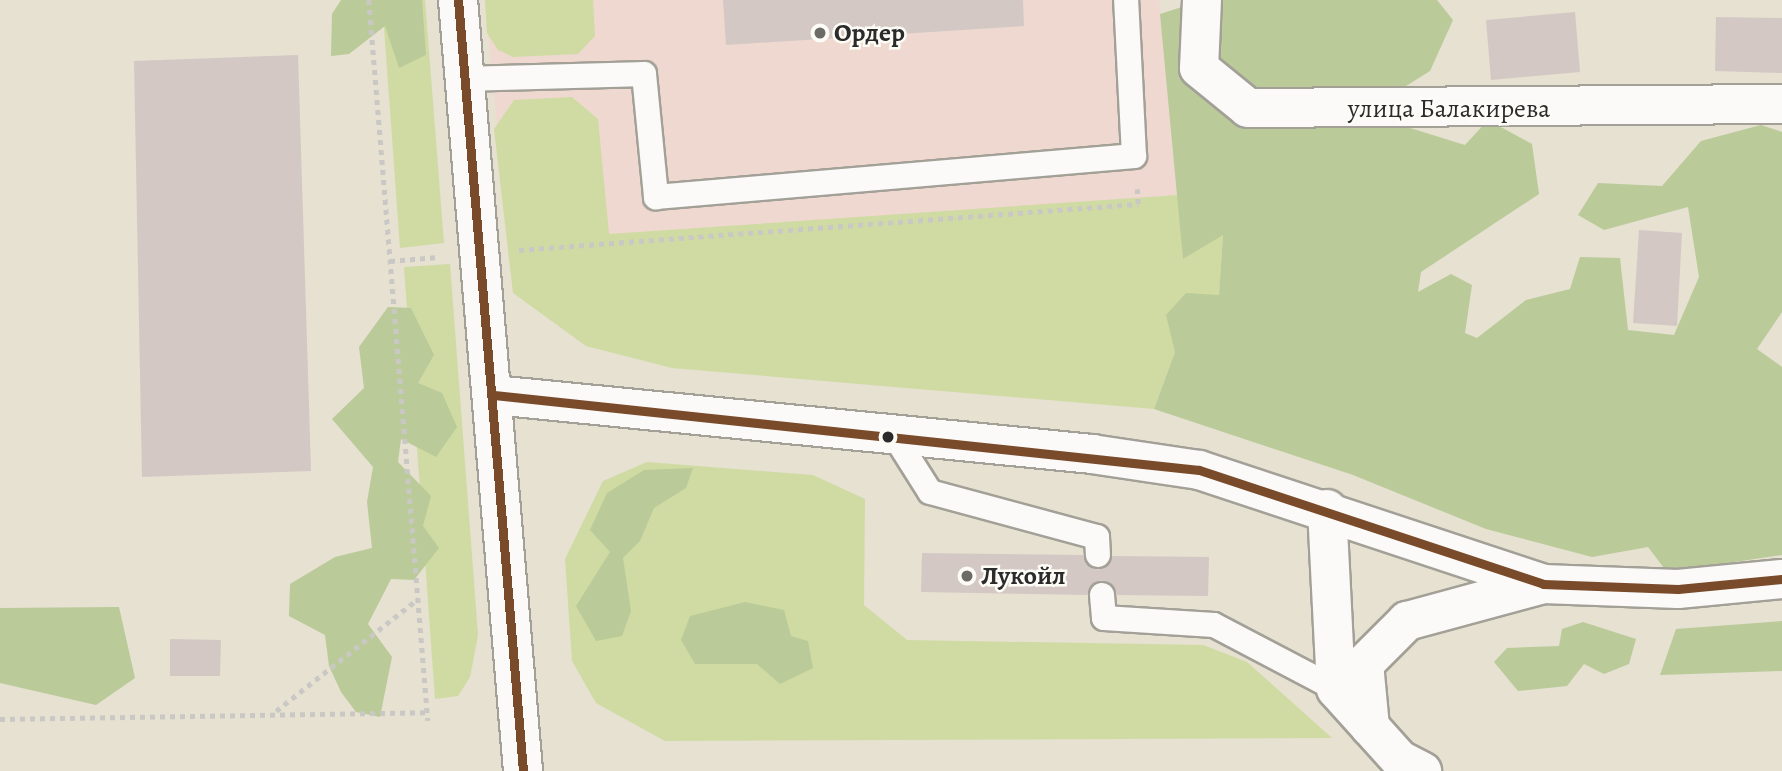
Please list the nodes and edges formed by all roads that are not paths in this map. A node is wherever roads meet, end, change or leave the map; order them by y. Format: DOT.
graph roads {
  1 [pos="458,0"];
  2 [pos="1126,0"];
  3 [pos="1202,0"];
  4 [pos="465,79"];
  5 [pos="1782,104"];
  6 [pos="494,395"];
  7 [pos="894,435"];
  8 [pos="1327,509"];
  9 [pos="1098,555"];
  10 [pos="1782,579"];
  11 [pos="1543,584"];
  12 [pos="1102,595"];
  13 [pos="1336,689"];
  14 [pos="1370,727"];
  15 [pos="523,771"];
  16 [pos="1422,771"];
  1 -- 4 [label="street"];
  2 -- 4 [label="lane"];
  3 -- 5 [label="street, улица Балакирева"];
  4 -- 6 [label="street"];
  6 -- 7 [label="street"];
  6 -- 15 [label="street"];
  7 -- 8 [label="street"];
  7 -- 9 [label="lane"];
  8 -- 11 [label="street"];
  8 -- 13 [label="street"];
  10 -- 11 [label="street"];
  11 -- 14 [label="street"];
  12 -- 13 [label="lane"];
  13 -- 14 [label="street"];
  14 -- 16 [label="street"];
}
